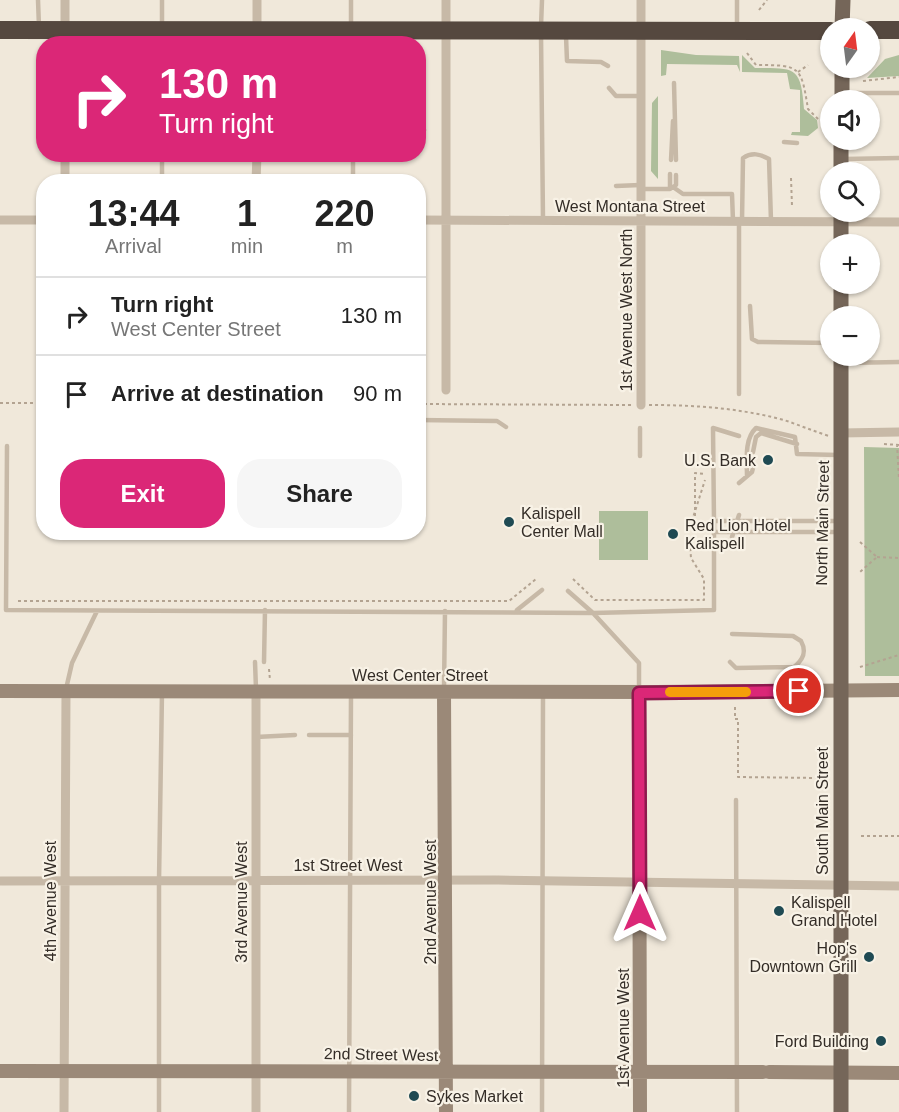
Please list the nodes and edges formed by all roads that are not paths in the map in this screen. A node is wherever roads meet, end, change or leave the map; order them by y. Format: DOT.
graph roads {
  1 [pos="38,0"];
  2 [pos="66,0"];
  3 [pos="162,0"];
  4 [pos="257,0"];
  5 [pos="351,0"];
  6 [pos="446,0"];
  7 [pos="542,0"];
  8 [pos="641,0"];
  9 [pos="737,0"];
  10 [pos="843,0"];
  11 [pos="842,18"];
  12 [pos="0,30"];
  13 [pos="39,30"];
  14 [pos="541,30"];
  15 [pos="566,30"];
  16 [pos="641,30"];
  17 [pos="880,30"];
  18 [pos="899,30"];
  19 [pos="446,31"];
  20 [pos="737,31"];
  21 [pos="820,31"];
  22 [pos="162,33"];
  23 [pos="351,34"];
  24 [pos="61,36"];
  25 [pos="65,36"];
  26 [pos="89,36"];
  27 [pos="233,36"];
  28 [pos="257,36"];
  29 [pos="288,36"];
  30 [pos="608,66"];
  31 [pos="674,83"];
  32 [pos="609,87"];
  33 [pos="899,93"];
  34 [pos="880,94"];
  35 [pos="641,96"];
  36 [pos="784,142"];
  37 [pos="797,143"];
  38 [pos="899,158"];
  39 [pos="673,160"];
  40 [pos="870,162"];
  41 [pos="673,175"];
  42 [pos="616,186"];
  43 [pos="642,187"];
  44 [pos="671,188"];
  45 [pos="820,218"];
  46 [pos="0,220"];
  47 [pos="36,220"];
  48 [pos="426,220"];
  49 [pos="446,220"];
  50 [pos="543,220"];
  51 [pos="880,220"];
  52 [pos="738,221"];
  53 [pos="642,222"];
  54 [pos="771,222"];
  55 [pos="899,222"];
  56 [pos="750,306"];
  57 [pos="820,343"];
  58 [pos="880,361"];
  59 [pos="899,362"];
  60 [pos="841,366"];
  61 [pos="446,390"];
  62 [pos="739,394"];
  63 [pos="640,405"];
  64 [pos="426,420"];
  65 [pos="506,427"];
  66 [pos="640,428"];
  67 [pos="899,432"];
  68 [pos="841,433"];
  69 [pos="740,436"];
  70 [pos="797,444"];
  71 [pos="7,446"];
  72 [pos="753,452"];
  73 [pos="841,455"];
  74 [pos="640,456"];
  75 [pos="753,468"];
  76 [pos="747,476"];
  77 [pos="739,483"];
  78 [pos="739,518"];
  79 [pos="714,521"];
  80 [pos="839,526"];
  81 [pos="714,532"];
  82 [pos="733,535"];
  83 [pos="0,550"];
  84 [pos="7,550"];
  85 [pos="542,590"];
  86 [pos="568,591"];
  87 [pos="265,610"];
  88 [pos="445,610"];
  89 [pos="517,610"];
  90 [pos="97,611"];
  91 [pos="593,613"];
  92 [pos="732,634"];
  93 [pos="255,662"];
  94 [pos="264,662"];
  95 [pos="730,662"];
  96 [pos="840,690"];
  97 [pos="899,690"];
  98 [pos="0,691"];
  99 [pos="66,691"];
  100 [pos="162,691"];
  101 [pos="256,692"];
  102 [pos="351,692"];
  103 [pos="444,692"];
  104 [pos="543,692"];
  105 [pos="639,693"];
  106 [pos="295,735"];
  107 [pos="309,735"];
  108 [pos="351,735"];
  109 [pos="256,737"];
  110 [pos="736,800"];
  111 [pos="159,880"];
  112 [pos="256,880"];
  113 [pos="350,880"];
  114 [pos="447,880"];
  115 [pos="0,881"];
  116 [pos="65,881"];
  117 [pos="543,881"];
  118 [pos="640,882"];
  119 [pos="736,886"];
  120 [pos="839,886"];
  121 [pos="899,886"];
  122 [pos="64,1070"];
  123 [pos="256,1070"];
  124 [pos="350,1070"];
  125 [pos="0,1071"];
  126 [pos="158,1071"];
  127 [pos="447,1071"];
  128 [pos="543,1072"];
  129 [pos="640,1072"];
  130 [pos="737,1072"];
  131 [pos="841,1072"];
  132 [pos="899,1073"];
  133 [pos="64,1112"];
  134 [pos="159,1112"];
  135 [pos="256,1112"];
  136 [pos="349,1112"];
  137 [pos="446,1112"];
  138 [pos="542,1112"];
  139 [pos="640,1112"];
  140 [pos="737,1112"];
  141 [pos="841,1112"];
  1 -- 13 [label="lane"];
  2 -- 25 [label="street"];
  3 -- 22 [label="lane"];
  4 -- 28 [label="street"];
  5 -- 23 [label="lane"];
  6 -- 19 [label="street"];
  7 -- 14 [label="lane"];
  8 -- 16 [label="street, 1st Avenue West North"];
  9 -- 20 [label="lane"];
  10 -- 11 [label="main road"];
  12 -- 13 [label="highway"];
  13 -- 24 [label="highway"];
  14 -- 15 [label="highway"];
  14 -- 19 [label="highway"];
  14 -- 50 [label="lane"];
  15 -- 16 [label="highway"];
  15 -- 30 [label="lane"];
  16 -- 20 [label="highway"];
  16 -- 35 [label="street, 1st Avenue West North"];
  17 -- 18 [label="highway"];
  19 -- 23 [label="highway"];
  19 -- 49 [label="street"];
  20 -- 21 [label="highway"];
  22 -- 26 [label="highway"];
  22 -- 27 [label="highway"];
  23 -- 29 [label="highway"];
  31 -- 39 [label="lane"];
  32 -- 35 [label="lane"];
  33 -- 34 [label="lane"];
  35 -- 43 [label="street, 1st Avenue West North"];
  36 -- 37 [label="lane"];
  38 -- 40 [label="lane"];
  41 -- 44 [label="lane"];
  42 -- 43 [label="lane"];
  43 -- 44 [label="lane"];
  43 -- 53 [label="street, 1st Avenue West North"];
  44 -- 52 [label="lane"];
  45 -- 54 [label="street, West Montana Street"];
  46 -- 47 [label="street"];
  48 -- 49 [label="street, West Montana Street"];
  49 -- 50 [label="street, West Montana Street"];
  49 -- 61 [label="street"];
  50 -- 53 [label="street, West Montana Street"];
  51 -- 55 [label="street, West Montana Street"];
  52 -- 53 [label="street, West Montana Street"];
  52 -- 54 [label="street, West Montana Street"];
  52 -- 54 [label="lane"];
  52 -- 62 [label="lane"];
  53 -- 63 [label="street, 1st Avenue West North"];
  56 -- 57 [label="lane"];
  58 -- 59 [label="lane"];
  60 -- 68 [label="main road, North Main Street"];
  64 -- 65 [label="lane"];
  66 -- 74 [label="lane"];
  67 -- 68 [label="street"];
  68 -- 73 [label="main road, North Main Street"];
  69 -- 79 [label="lane"];
  70 -- 72 [label="lane"];
  70 -- 73 [label="lane"];
  70 -- 76 [label="lane"];
  71 -- 84 [label="lane"];
  73 -- 80 [label="main road, North Main Street"];
  75 -- 76 [label="lane"];
  76 -- 77 [label="lane"];
  78 -- 79 [label="lane"];
  78 -- 80 [label="lane"];
  78 -- 82 [label="lane"];
  79 -- 81 [label="lane"];
  80 -- 82 [label="lane"];
  80 -- 96 [label="main road, North Main Street"];
  81 -- 82 [label="lane"];
  81 -- 91 [label="lane"];
  83 -- 84 [label="lane"];
  84 -- 90 [label="lane"];
  85 -- 89 [label="lane"];
  86 -- 91 [label="lane"];
  87 -- 88 [label="lane"];
  87 -- 90 [label="lane"];
  87 -- 94 [label="lane"];
  88 -- 89 [label="lane"];
  88 -- 103 [label="lane"];
  89 -- 91 [label="lane"];
  90 -- 99 [label="lane"];
  91 -- 105 [label="lane"];
  92 -- 95 [label="lane"];
  93 -- 101 [label="lane"];
  96 -- 97 [label="street, West Center Street"];
  96 -- 105 [label="street, West Center Street"];
  96 -- 120 [label="main road, South Main Street"];
  98 -- 99 [label="street, West Center Street"];
  99 -- 100 [label="street, West Center Street"];
  99 -- 116 [label="street, 4th Avenue West"];
  100 -- 101 [label="street, West Center Street"];
  100 -- 111 [label="lane"];
  101 -- 102 [label="street, West Center Street"];
  101 -- 109 [label="street, 3rd Avenue West"];
  102 -- 103 [label="street, West Center Street"];
  102 -- 108 [label="lane"];
  103 -- 104 [label="street, West Center Street"];
  103 -- 114 [label="street, 2nd Avenue West"];
  104 -- 105 [label="street, West Center Street"];
  104 -- 117 [label="lane"];
  105 -- 118 [label="street, 1st Avenue West"];
  106 -- 109 [label="lane"];
  107 -- 108 [label="lane"];
  108 -- 113 [label="lane"];
  109 -- 112 [label="street, 3rd Avenue West"];
  110 -- 119 [label="lane"];
  111 -- 112 [label="street, 1st Street West"];
  111 -- 116 [label="street, 1st Street West"];
  111 -- 126 [label="lane"];
  112 -- 113 [label="street, 1st Street West"];
  112 -- 123 [label="street, 3rd Avenue West"];
  113 -- 114 [label="street, 1st Street West"];
  113 -- 124 [label="lane"];
  114 -- 117 [label="street, 1st Street West"];
  114 -- 127 [label="street, 2nd Avenue West"];
  115 -- 116 [label="street, 1st Street West"];
  116 -- 122 [label="street, 4th Avenue West"];
  117 -- 118 [label="street, 1st Street West"];
  117 -- 128 [label="lane"];
  118 -- 119 [label="street, 1st Street West"];
  118 -- 129 [label="street, 1st Avenue West"];
  119 -- 120 [label="street, 1st Street West"];
  119 -- 130 [label="lane"];
  120 -- 121 [label="street, 1st Street West"];
  120 -- 131 [label="main road, South Main Street"];
  122 -- 125 [label="street, 2nd Street West"];
  122 -- 126 [label="street, 2nd Street West"];
  122 -- 133 [label="street, 4th Avenue West"];
  123 -- 124 [label="street, 2nd Street West"];
  123 -- 126 [label="street, 2nd Street West"];
  123 -- 135 [label="street, 3rd Avenue West"];
  124 -- 127 [label="street, 2nd Street West"];
  124 -- 136 [label="lane"];
  126 -- 134 [label="lane"];
  127 -- 128 [label="street, 2nd Street West"];
  127 -- 137 [label="street, 2nd Avenue West"];
  128 -- 129 [label="street, 2nd Street West"];
  128 -- 138 [label="lane"];
  129 -- 130 [label="street, 2nd Street West"];
  129 -- 139 [label="street, 1st Avenue West"];
  130 -- 131 [label="street, 2nd Street West"];
  130 -- 140 [label="lane"];
  131 -- 132 [label="street, 2nd Street West"];
  131 -- 141 [label="main road, South Main Street"];
}
